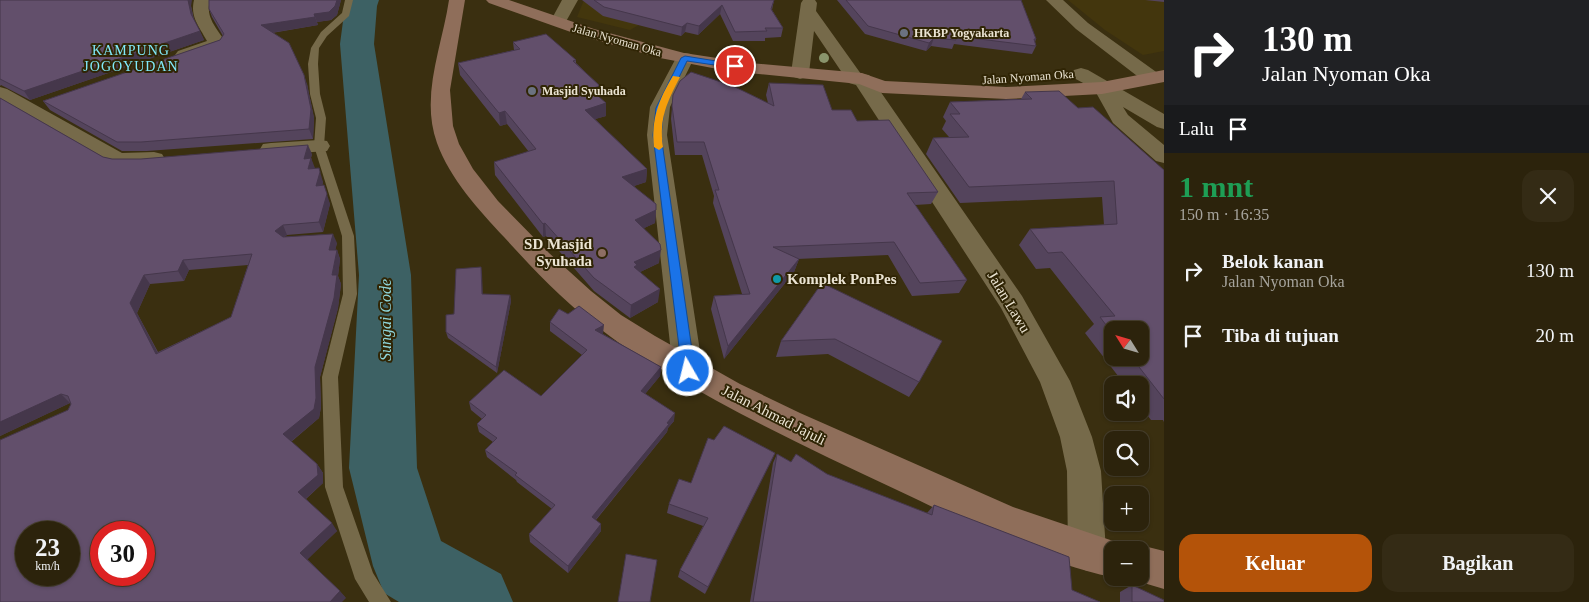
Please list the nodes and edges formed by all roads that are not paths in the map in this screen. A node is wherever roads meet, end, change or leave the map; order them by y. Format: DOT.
graph roads {
  1 [pos="202,0"];
  2 [pos="349,0"];
  3 [pos="457,0"];
  4 [pos="494,0"];
  5 [pos="570,0"];
  6 [pos="1054,0"];
  7 [pos="809,7"];
  8 [pos="558,22"];
  9 [pos="685,58"];
  10 [pos="1164,60"];
  11 [pos="169,61"];
  12 [pos="1134,65"];
  13 [pos="800,73"];
  14 [pos="1081,74"];
  15 [pos="1158,77"];
  16 [pos="859,79"];
  17 [pos="1102,88"];
  18 [pos="0,93"];
  19 [pos="56,100"];
  20 [pos="27,110"];
  21 [pos="1164,124"];
  22 [pos="319,146"];
  23 [pos="248,151"];
  24 [pos="1164,156"];
  25 [pos="173,157"];
  26 [pos="348,236"];
  27 [pos="331,237"];
  28 [pos="688,371"];
  29 [pos="1100,555"];
  30 [pos="1149,566"];
  31 [pos="1164,570"];
  32 [pos="381,602"];
  1 -- 11 [label="street"];
  2 -- 22 [label="lane"];
  3 -- 28 [label="street, Jalan Ahmad Jajuli"];
  4 -- 8 [label="street, Jalan Nyoman Oka"];
  5 -- 8 [label="street"];
  6 -- 12 [label="street"];
  7 -- 13 [label="street"];
  7 -- 16 [label="street, Jalan Lawu"];
  8 -- 9 [label="street, Jalan Nyoman Oka"];
  9 -- 13 [label="street, Jalan Nyoman Oka"];
  9 -- 28 [label="street"];
  10 -- 12 [label="street, Jalan Nyoman Oka"];
  12 -- 14 [label="street, Jalan Nyoman Oka"];
  12 -- 15 [label="street"];
  13 -- 16 [label="street, Jalan Nyoman Oka"];
  14 -- 16 [label="street, Jalan Nyoman Oka"];
  14 -- 17 [label="street"];
  15 -- 17 [label="street, Jalan Nyoman Oka"];
  16 -- 17 [label="street, Jalan Nyoman Oka"];
  16 -- 29 [label="street, Jalan Lawu"];
  17 -- 21 [label="street"];
  17 -- 24 [label="street"];
  18 -- 20 [label="street"];
  19 -- 20 [label="street"];
  20 -- 25 [label="street"];
  22 -- 23 [label="street"];
  22 -- 26 [label="lane"];
  26 -- 27 [label="lane"];
  26 -- 32 [label="lane"];
  28 -- 29 [label="street, Jalan Ahmad Jajuli"];
  30 -- 31 [label="street"];
}
